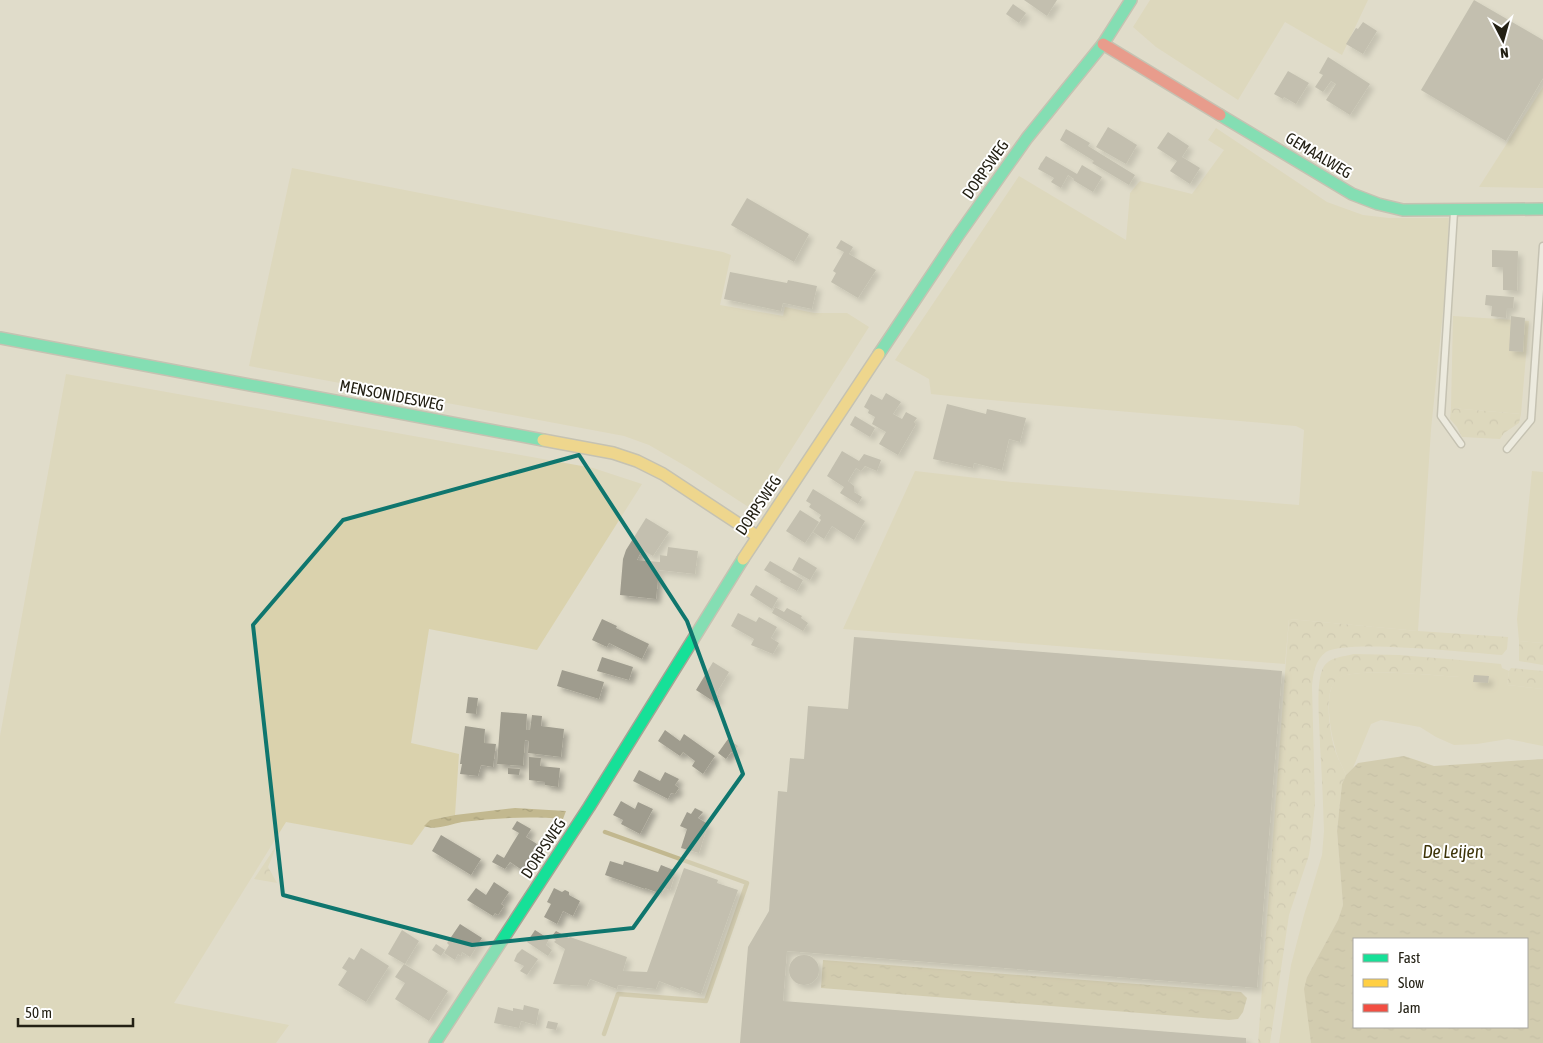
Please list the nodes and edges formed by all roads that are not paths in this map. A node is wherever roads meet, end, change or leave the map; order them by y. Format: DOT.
graph roads {
  1 [pos="1131,0"];
  2 [pos="1103,44"];
  3 [pos="1454,209"];
  4 [pos="1543,209"];
  5 [pos="1543,246"];
  6 [pos="0,338"];
  7 [pos="1461,444"];
  8 [pos="1507,449"];
  9 [pos="757,536"];
  10 [pos="434,1043"];
  1 -- 2 [label="street, DORPSWEG"];
  2 -- 3 [label="street, GEMAALWEG"];
  2 -- 9 [label="street, DORPSWEG"];
  3 -- 4 [label="street, GEMAALWEG"];
  3 -- 7 [label="lane"];
  5 -- 8 [label="lane"];
  6 -- 9 [label="street, MENSONIDESWEG"];
  9 -- 10 [label="street, DORPSWEG"];
}
